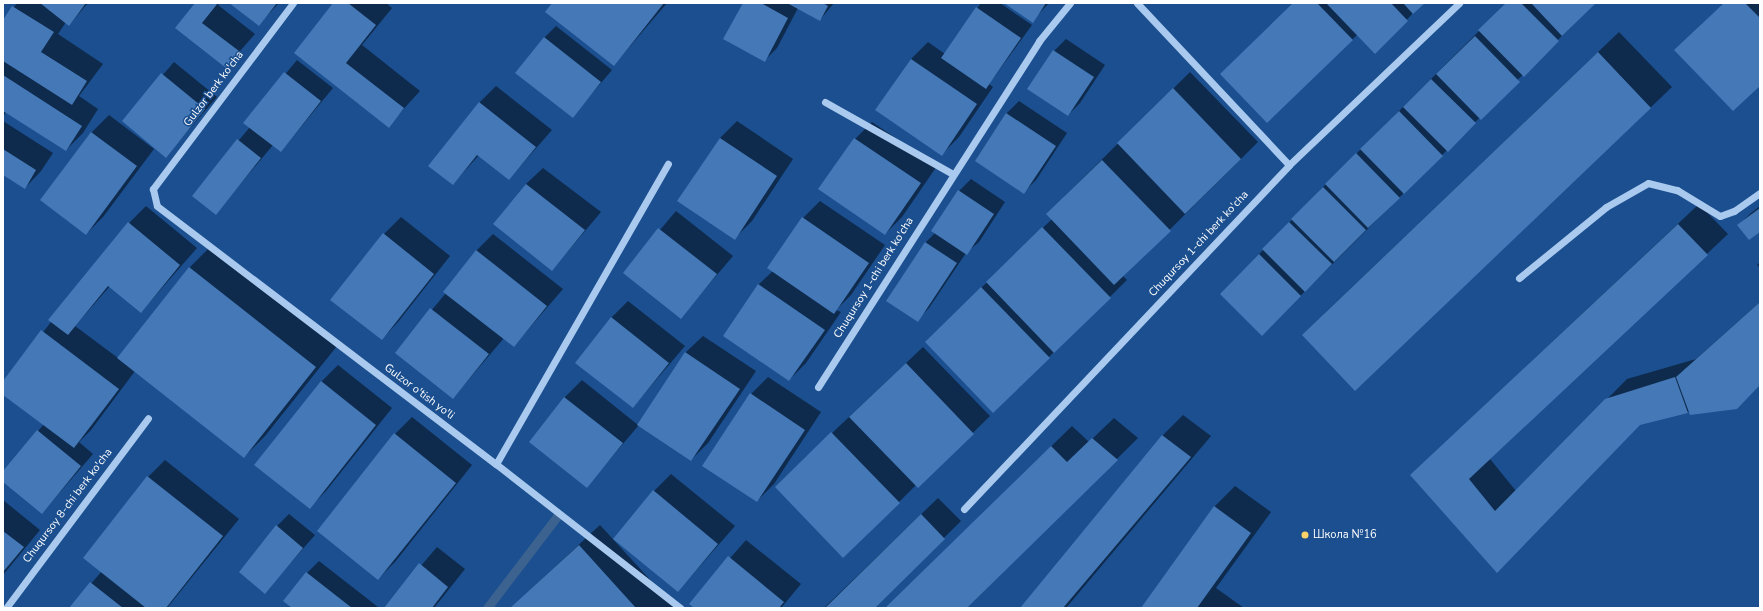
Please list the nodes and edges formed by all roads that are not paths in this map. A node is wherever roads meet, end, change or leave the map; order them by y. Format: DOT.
graph roads {
  1 [pos="293,3"];
  2 [pos="1070,3"];
  3 [pos="1137,3"];
  4 [pos="1459,3"];
  5 [pos="825,102"];
  6 [pos="668,164"];
  7 [pos="1289,165"];
  8 [pos="954,174"];
  9 [pos="154,189"];
  10 [pos="1760,193"];
  11 [pos="1520,278"];
  12 [pos="818,386"];
  13 [pos="148,418"];
  14 [pos="496,464"];
  15 [pos="964,509"];
  16 [pos="6,608"];
  17 [pos="680,608"];
  1 -- 9 [label="street, Gulzor berk ko'cha"];
  2 -- 8 [label="street, Chuqursoy 1-chi berk ko'cha"];
  3 -- 7 [label="street"];
  4 -- 7 [label="street, Chuqursoy 1-chi berk ko'cha"];
  5 -- 8 [label="street"];
  6 -- 14 [label="street"];
  7 -- 15 [label="street, Chuqursoy 1-chi berk ko'cha"];
  8 -- 12 [label="street, Chuqursoy 1-chi berk ko'cha"];
  9 -- 14 [label="street, Gulzor o'tish yo'li"];
  10 -- 11 [label="street"];
  13 -- 16 [label="street, Chuqursoy 8-chi berk ko'cha"];
  14 -- 17 [label="street, Gulzor o'tish yo'li"];
}
